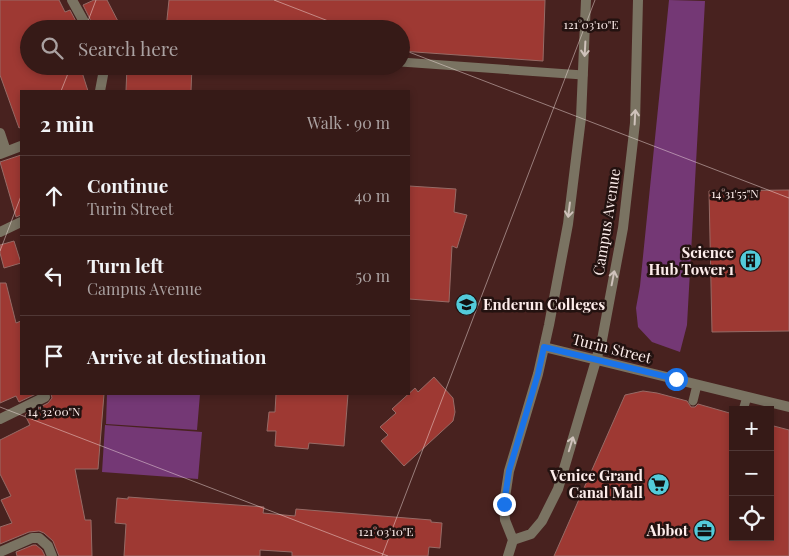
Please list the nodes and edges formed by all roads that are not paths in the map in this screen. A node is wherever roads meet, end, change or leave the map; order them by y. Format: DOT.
graph roads {
  1 [pos="72,0"];
  2 [pos="586,0"];
  3 [pos="638,0"];
  4 [pos="83,20"];
  5 [pos="410,63"];
  6 [pos="584,74"];
  7 [pos="103,75"];
  8 [pos="100,90"];
  9 [pos="0,133"];
  10 [pos="20,146"];
  11 [pos="3,153"];
  12 [pos="20,222"];
  13 [pos="0,232"];
  14 [pos="544,347"];
  15 [pos="596,360"];
  16 [pos="697,385"];
  17 [pos="45,397"];
  18 [pos="747,397"];
  19 [pos="693,401"];
  20 [pos="744,406"];
  21 [pos="789,406"];
  22 [pos="0,419"];
  23 [pos="513,540"];
  24 [pos="0,552"];
  25 [pos="52,556"];
  26 [pos="508,556"];
  1 -- 4 [label="street"];
  2 -- 6 [label="street, one-way"];
  15 -- 3 [label="street, Campus Avenue, one-way"];
  5 -- 6 [label="lane"];
  6 -- 14 [label="street, one-way"];
  7 -- 8 [label="street"];
  9 -- 11 [label="street"];
  10 -- 11 [label="street"];
  12 -- 13 [label="street"];
  14 -- 15 [label="street, Turin Street"];
  14 -- 23 [label="street"];
  15 -- 16 [label="street, Turin Street"];
  23 -- 15 [label="street, Campus Avenue, one-way"];
  16 -- 18 [label="street, Turin Street"];
  16 -- 19 [label="lane"];
  17 -- 22 [label="street"];
  18 -- 20 [label="lane"];
  18 -- 21 [label="street, Turin Street"];
  23 -- 26 [label="street"];
  24 -- 25 [label="street"];
}
